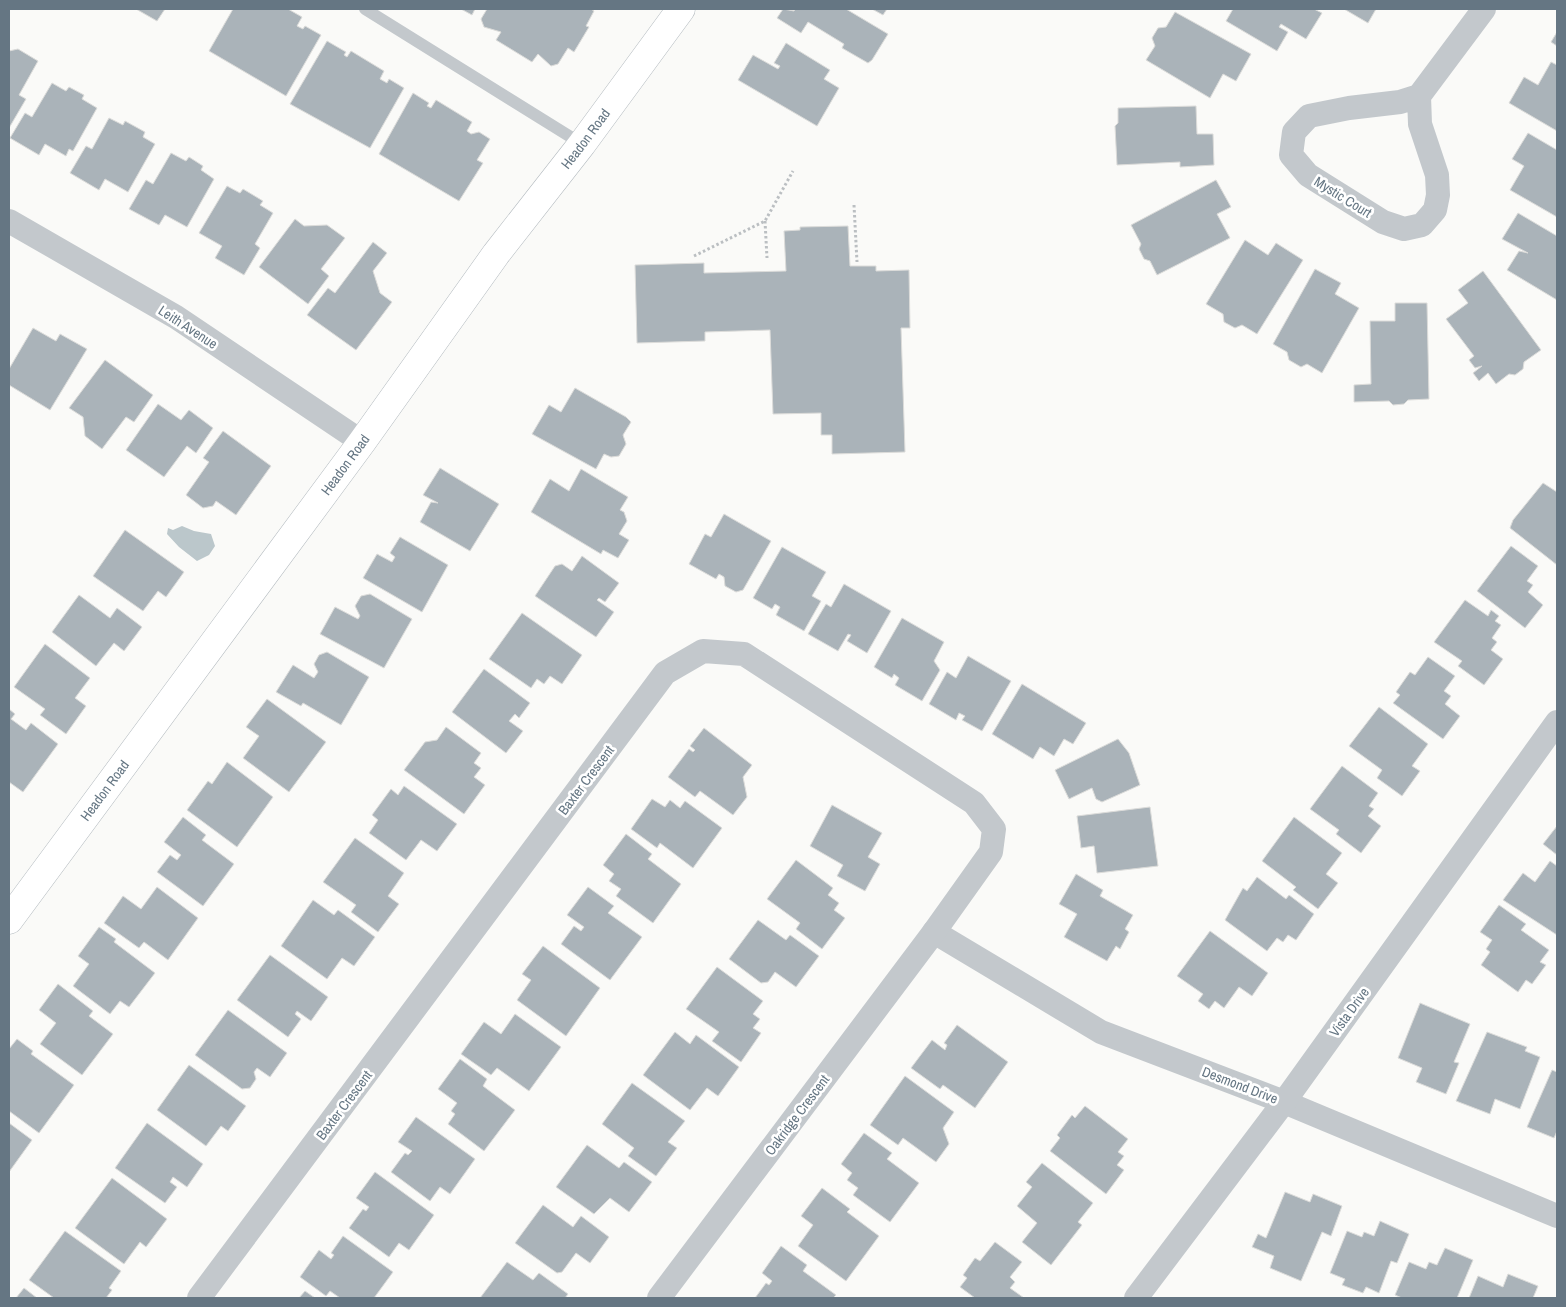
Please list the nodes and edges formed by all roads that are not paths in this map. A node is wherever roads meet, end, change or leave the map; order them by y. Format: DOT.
graph roads {
  1 [pos="365,9"];
  2 [pos="680,9"];
  3 [pos="1484,9"];
  4 [pos="1419,96"];
  5 [pos="582,144"];
  6 [pos="9,221"];
  7 [pos="362,442"];
  8 [pos="1557,722"];
  9 [pos="9,920"];
  10 [pos="934,932"];
  11 [pos="1284,1102"];
  12 [pos="1557,1216"];
  13 [pos="200,1298"];
  14 [pos="659,1298"];
  15 [pos="1136,1298"];
  1 -- 5 [label="lane"];
  2 -- 5 [label="street, Headon Road"];
  3 -- 4 [label="street"];
  4 -- 4 [label="street, Mystic Court"];
  5 -- 7 [label="street, Headon Road"];
  6 -- 7 [label="street, Leith Avenue"];
  7 -- 9 [label="street, Headon Road"];
  8 -- 11 [label="street, Vista Drive"];
  10 -- 11 [label="street, Desmond Drive"];
  10 -- 13 [label="street, Baxter Crescent"];
  10 -- 14 [label="street, Oakridge Crescent"];
  11 -- 12 [label="street, Desmond Drive"];
  11 -- 15 [label="street, Vista Drive"];
}
